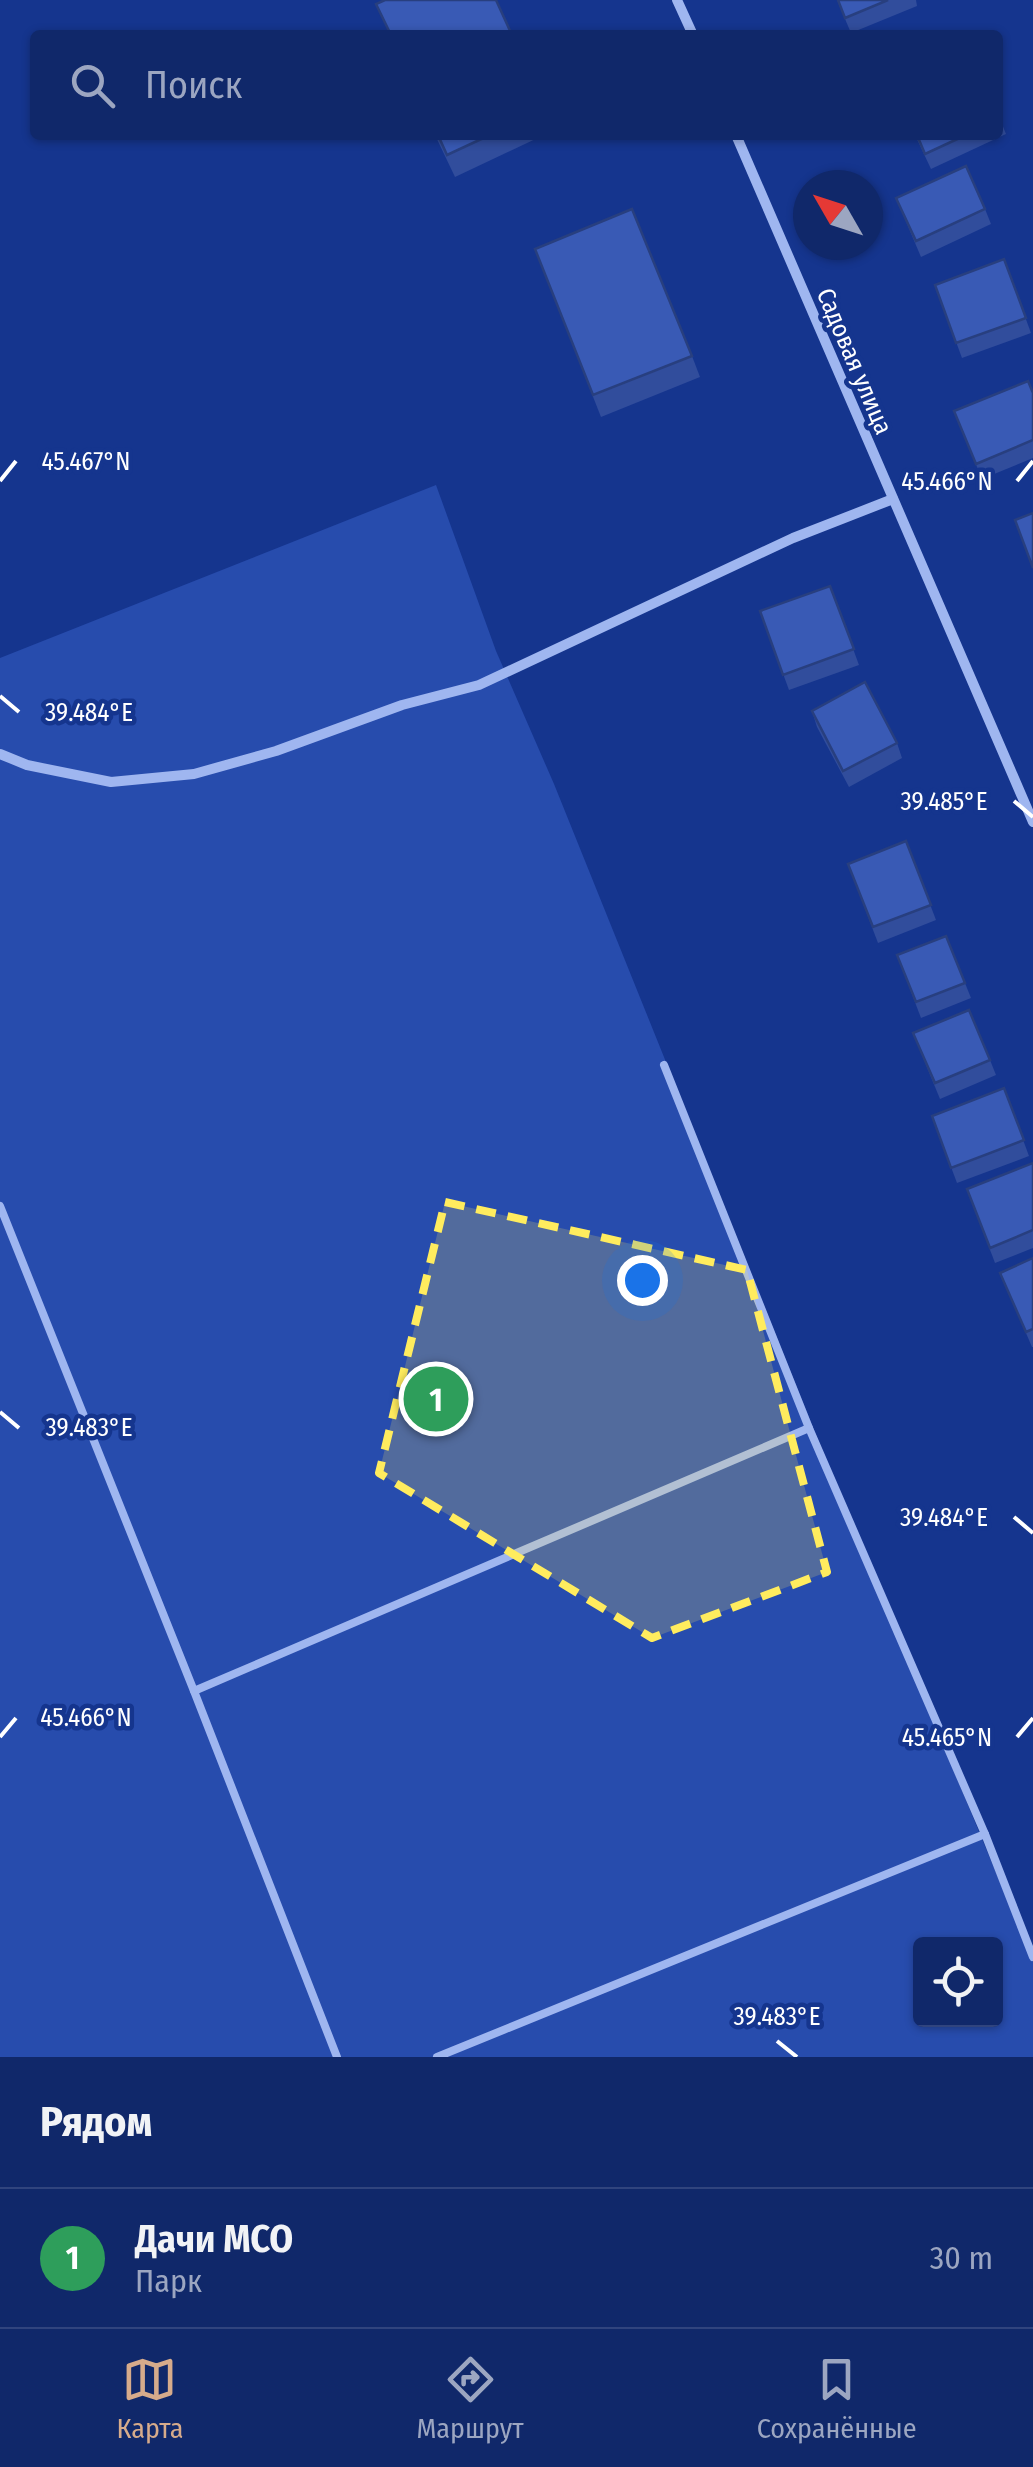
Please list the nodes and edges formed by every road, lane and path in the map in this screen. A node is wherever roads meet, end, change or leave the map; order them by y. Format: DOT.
graph roads {
  1 [pos="678,0"];
  2 [pos="690,30"];
  3 [pos="738,140"];
  4 [pos="893,499"];
  5 [pos="0,754"];
  6 [pos="1033,822"];
  7 [pos="664,1064"];
  8 [pos="0,1206"];
  9 [pos="809,1428"];
  10 [pos="194,1691"];
  11 [pos="984,1834"];
  12 [pos="1033,1957"];
  13 [pos="337,2057"];
  14 [pos="436,2057"];
  1 -- 2 [label="street"];
  3 -- 4 [label="street, Садовая улица"];
  4 -- 5 [label="street"];
  4 -- 6 [label="street, Садовая улица"];
  7 -- 9 [label="lane"];
  8 -- 10 [label="lane"];
  9 -- 10 [label="lane"];
  9 -- 11 [label="lane"];
  10 -- 13 [label="lane"];
  11 -- 12 [label="lane"];
  11 -- 14 [label="lane"];
}
